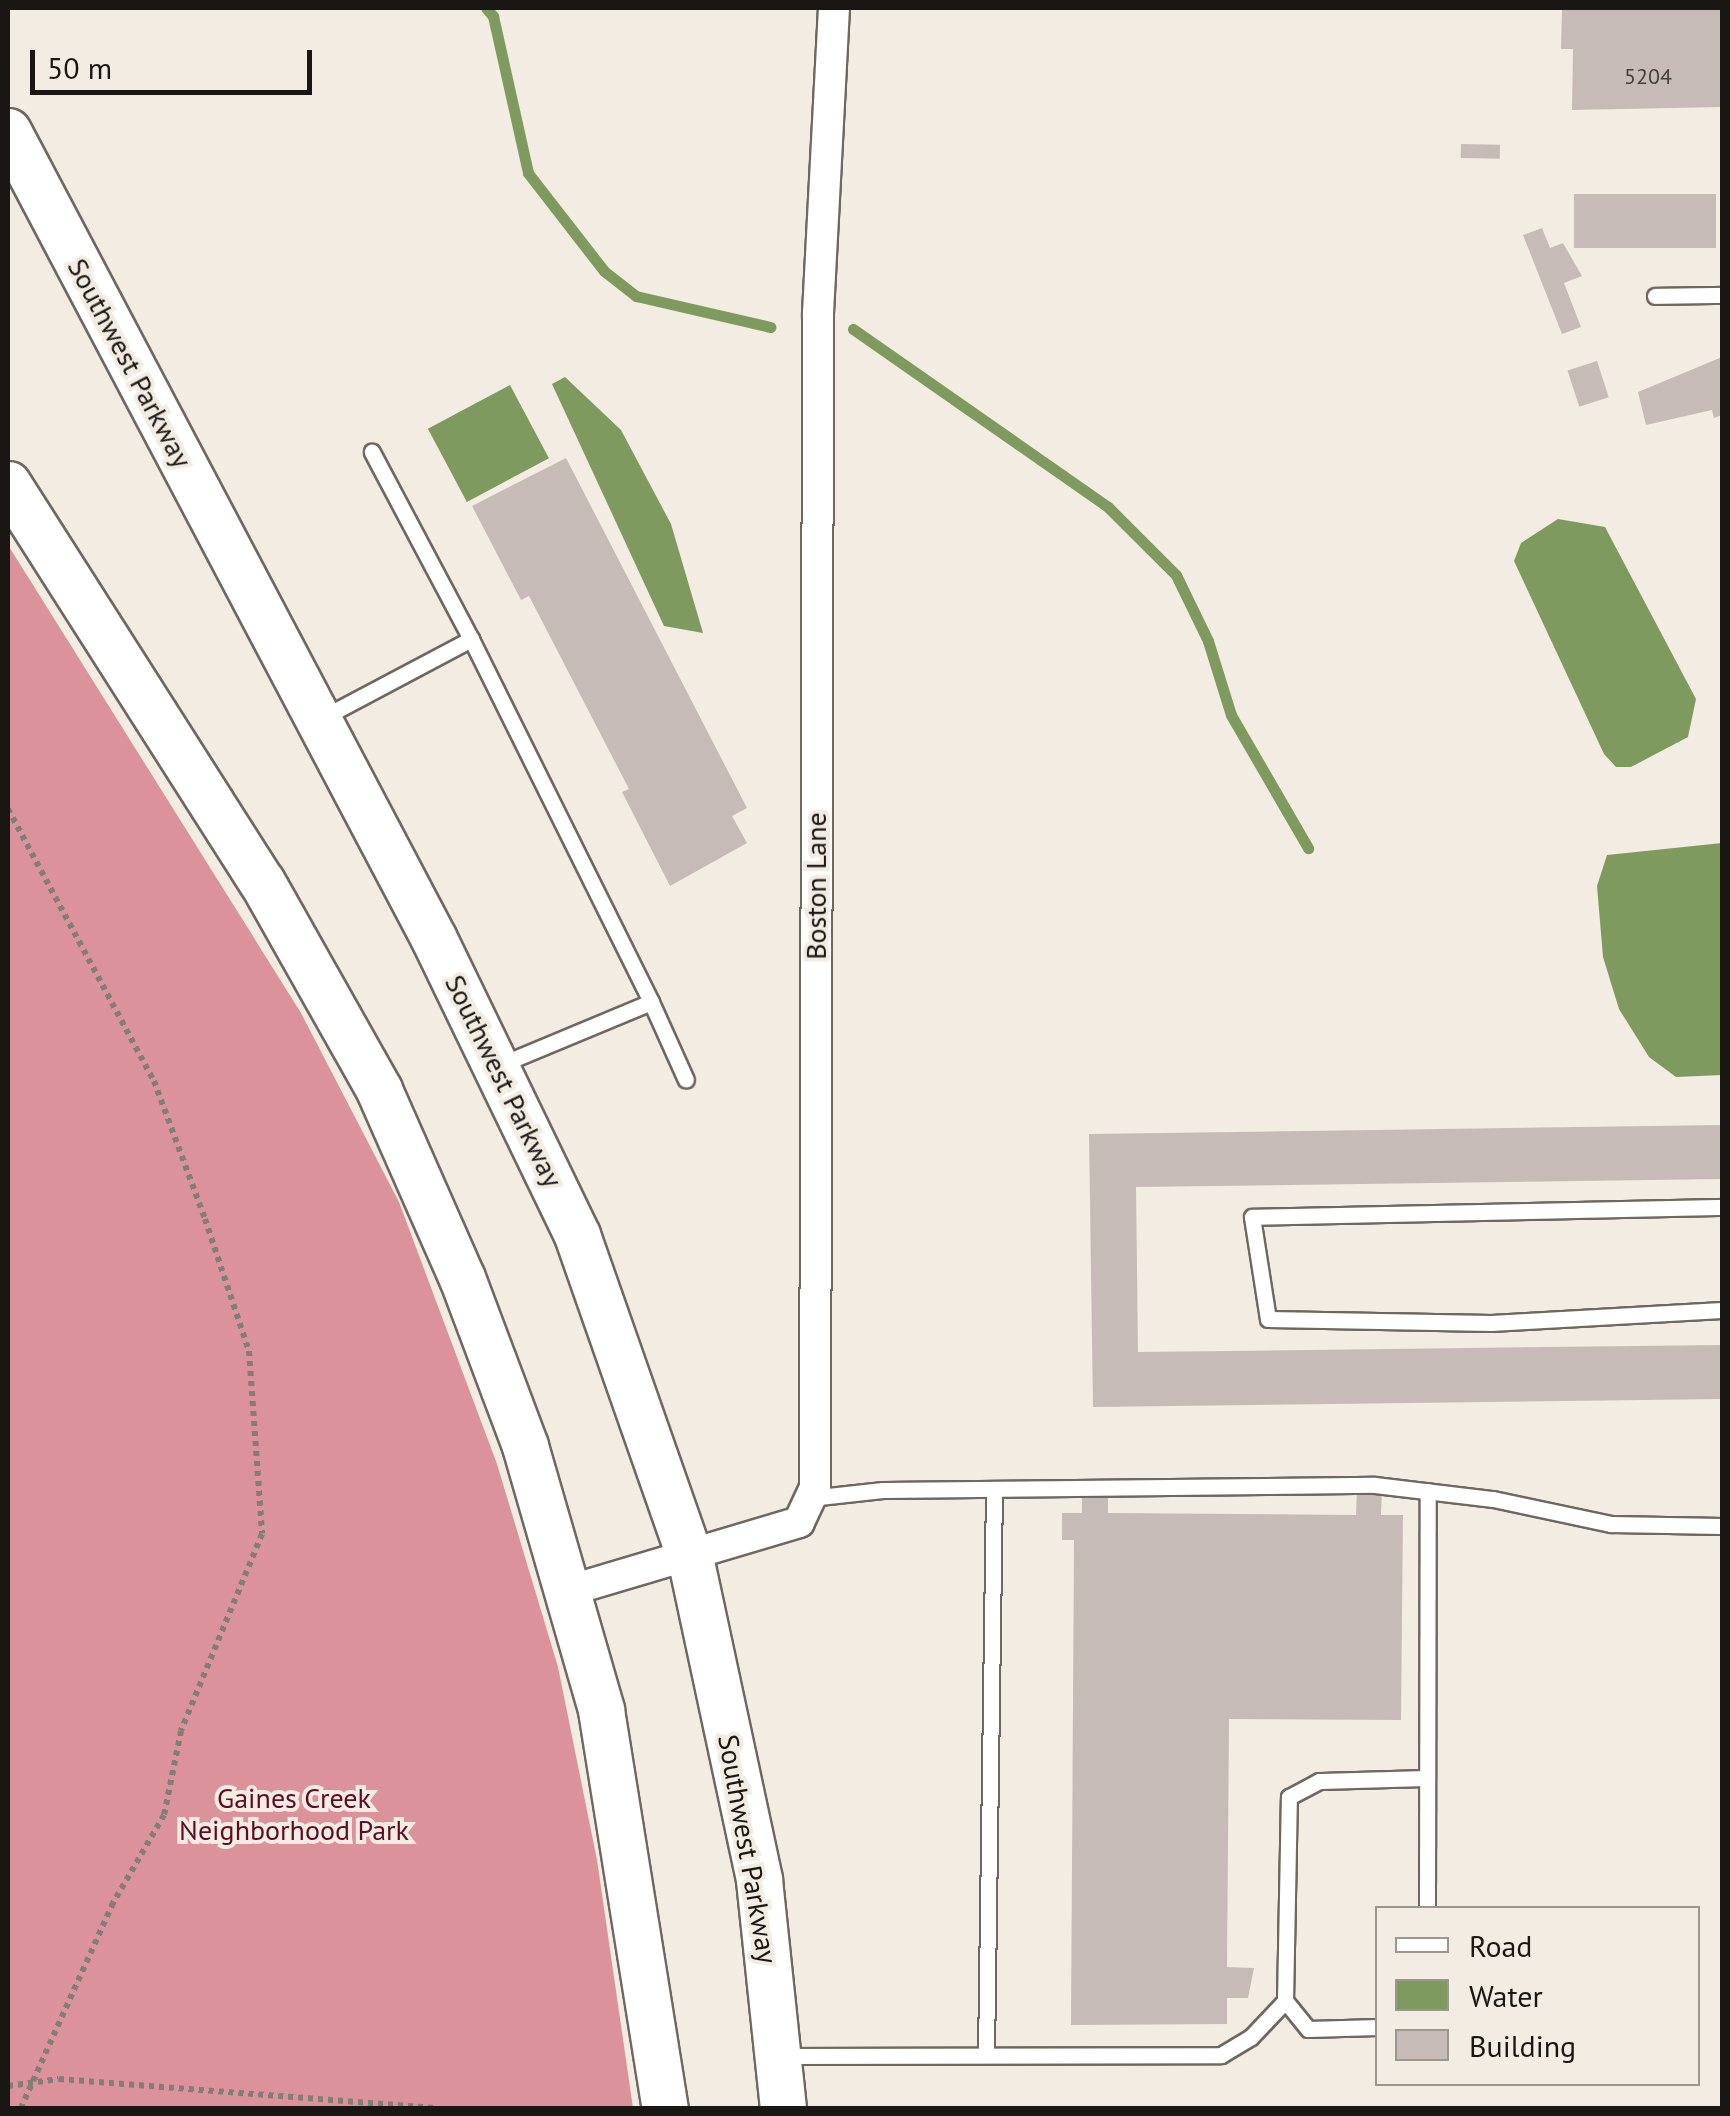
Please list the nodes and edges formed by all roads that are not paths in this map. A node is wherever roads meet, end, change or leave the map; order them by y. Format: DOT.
graph roads {
  1 [pos="834,8"];
  2 [pos="8,131"];
  3 [pos="1722,294"];
  4 [pos="1655,296"];
  5 [pos="372,452"];
  6 [pos="8,484"];
  7 [pos="471,639"];
  8 [pos="319,720"];
  9 [pos="650,1002"];
  10 [pos="499,1066"];
  11 [pos="686,1080"];
  12 [pos="1722,1207"];
  13 [pos="1722,1310"];
  14 [pos="994,1489"];
  15 [pos="1428,1491"];
  16 [pos="810,1498"];
  17 [pos="1722,1526"];
  18 [pos="690,1558"];
  19 [pos="571,1590"];
  20 [pos="1427,1778"];
  21 [pos="1427,1906"];
  22 [pos="1285,2001"];
  23 [pos="1375,2027"];
  24 [pos="986,2054"];
  25 [pos="778,2056"];
  26 [pos="666,2108"];
  27 [pos="783,2108"];
  1 -- 16 [label="street, Boston Lane"];
  2 -- 8 [label="main road, Southwest Parkway"];
  3 -- 4 [label="lane"];
  5 -- 7 [label="lane"];
  6 -- 19 [label="main road"];
  7 -- 8 [label="lane"];
  7 -- 9 [label="lane"];
  8 -- 10 [label="main road, Southwest Parkway"];
  9 -- 10 [label="lane"];
  9 -- 11 [label="lane"];
  10 -- 18 [label="main road, Southwest Parkway"];
  12 -- 13 [label="lane"];
  14 -- 15 [label="lane"];
  14 -- 16 [label="lane"];
  14 -- 24 [label="lane"];
  15 -- 17 [label="lane"];
  15 -- 20 [label="lane"];
  16 -- 18 [label="street"];
  18 -- 19 [label="street"];
  18 -- 25 [label="main road, Southwest Parkway"];
  19 -- 26 [label="main road"];
  20 -- 21 [label="lane"];
  20 -- 22 [label="lane"];
  22 -- 23 [label="lane"];
  22 -- 24 [label="lane"];
  24 -- 25 [label="lane"];
  25 -- 27 [label="main road, Southwest Parkway"];
}
